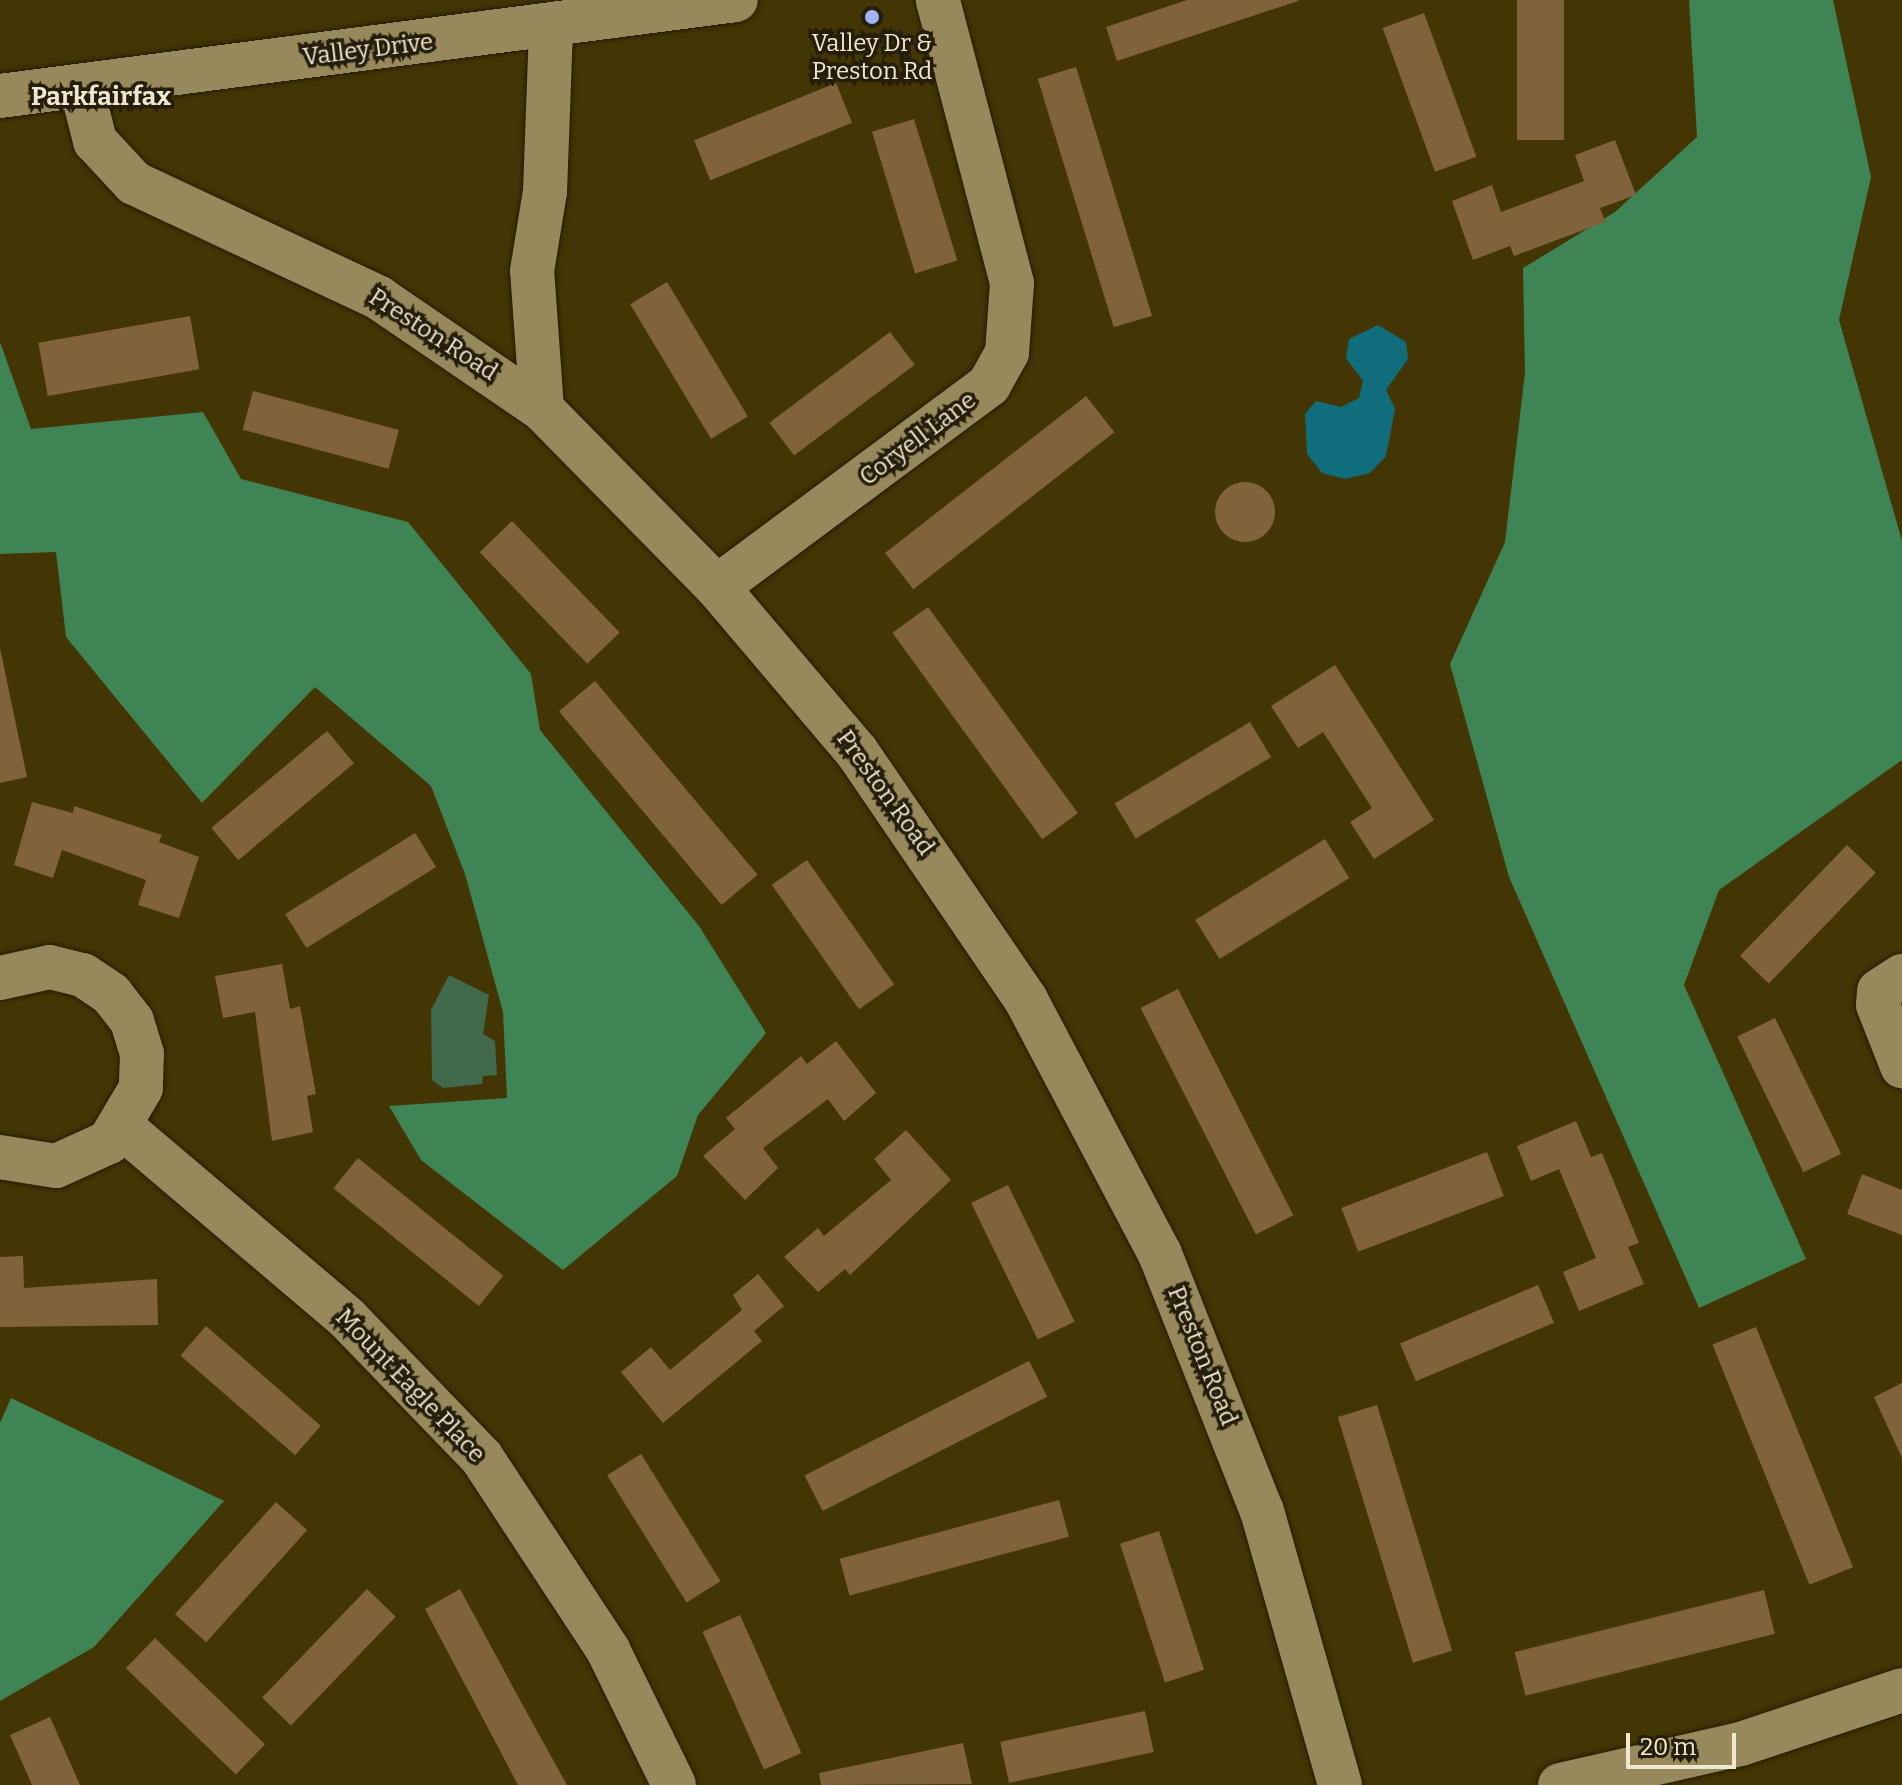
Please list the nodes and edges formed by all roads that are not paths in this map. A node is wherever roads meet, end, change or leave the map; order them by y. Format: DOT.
graph roads {
  1 [pos="736,0"];
  2 [pos="938,0"];
  3 [pos="551,27"];
  4 [pos="81,86"];
  5 [pos="0,96"];
  6 [pos="542,409"];
  7 [pos="717,587"];
  8 [pos="1902,976"];
  9 [pos="0,978"];
  10 [pos="1902,1066"];
  11 [pos="123,1128"];
  12 [pos="0,1157"];
  13 [pos="1902,1690"];
  14 [pos="674,1785"];
  15 [pos="1340,1785"];
  16 [pos="1560,1785"];
  1 -- 3 [label="street, Valley Drive"];
  2 -- 7 [label="street, Coryell Lane"];
  3 -- 4 [label="street, Valley Drive"];
  3 -- 6 [label="street"];
  4 -- 5 [label="street, Valley Drive"];
  4 -- 6 [label="street, Preston Road"];
  6 -- 7 [label="street, Preston Road"];
  7 -- 15 [label="street, Preston Road"];
  8 -- 10 [label="street"];
  9 -- 11 [label="street"];
  11 -- 12 [label="street"];
  11 -- 14 [label="street, Mount Eagle Place"];
  13 -- 16 [label="street"];
}
